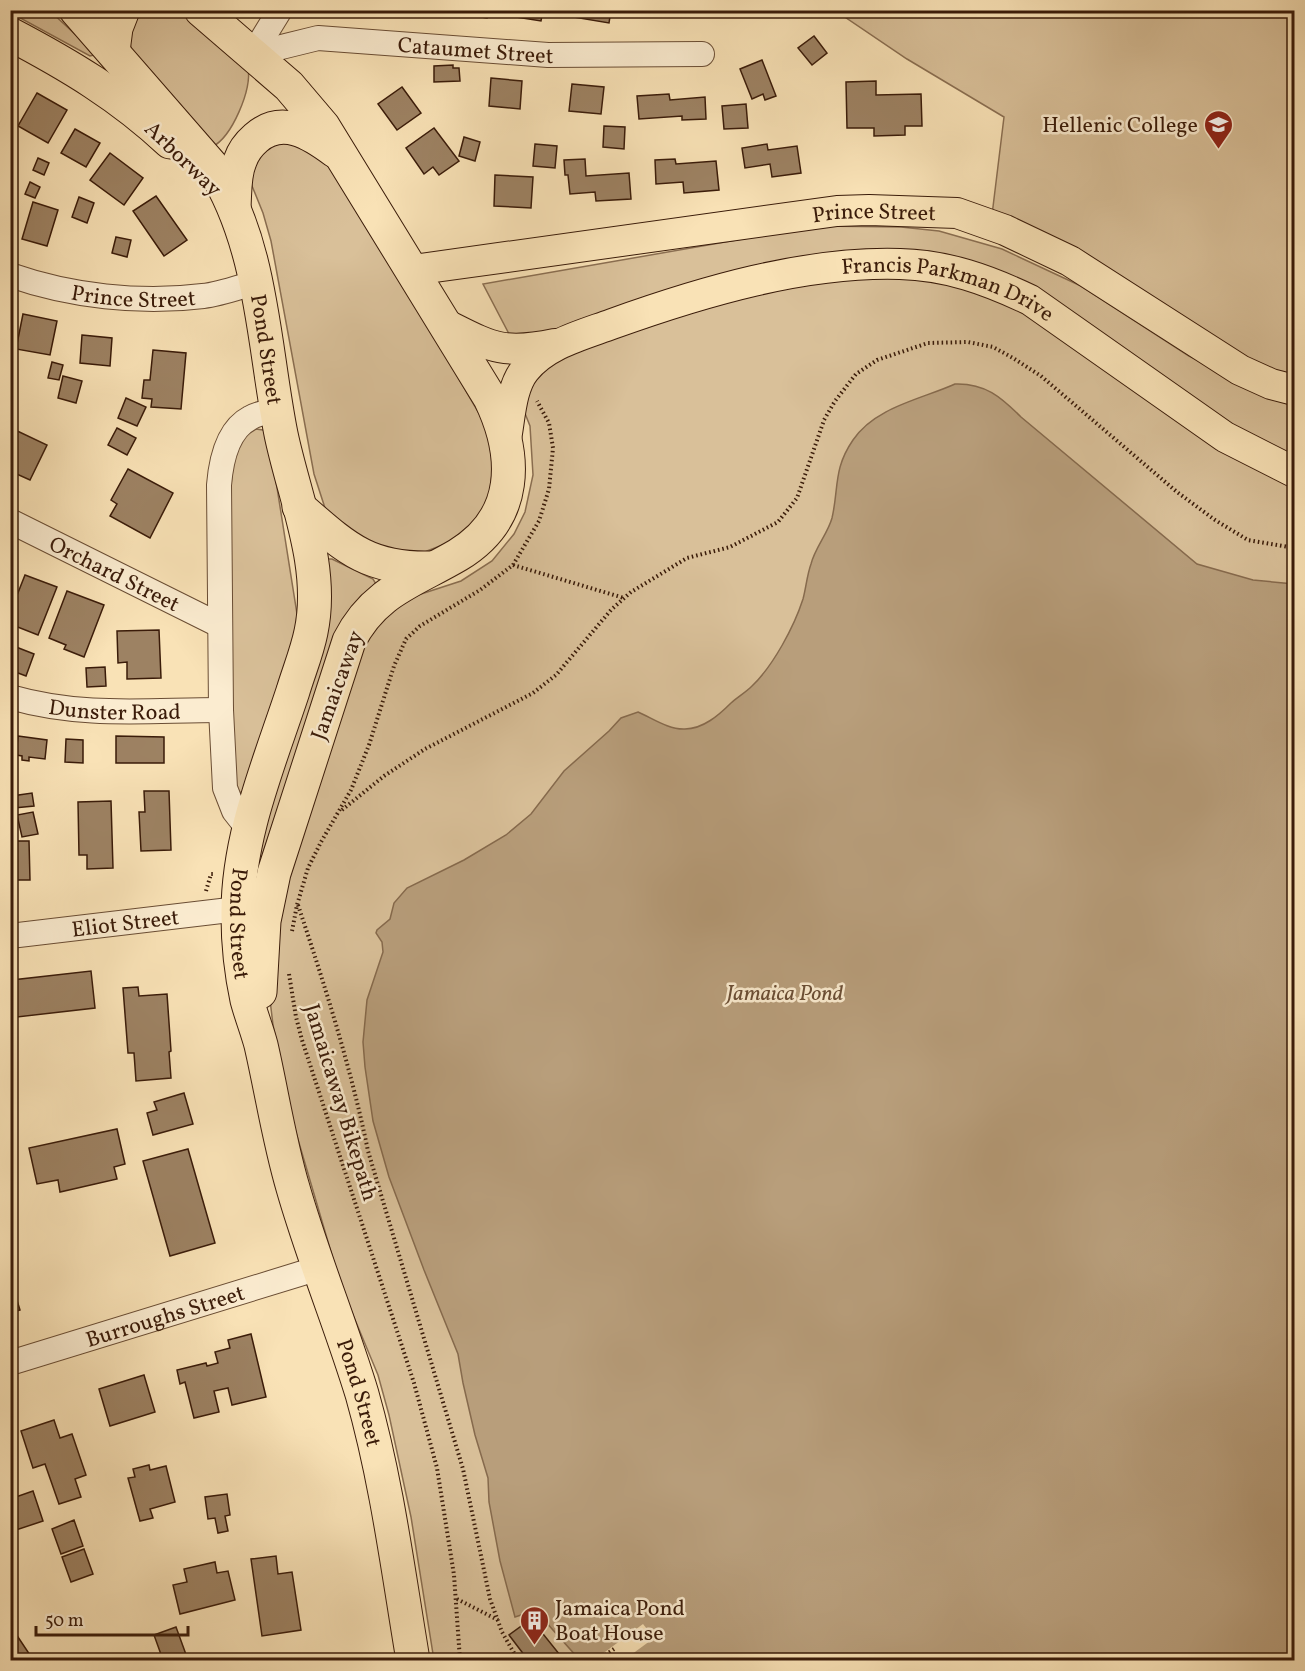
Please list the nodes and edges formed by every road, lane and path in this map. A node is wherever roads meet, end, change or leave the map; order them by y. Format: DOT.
graph roads {
  1 [pos="76,10"];
  2 [pos="123,10"];
  3 [pos="201,10"];
  4 [pos="280,10"];
  5 [pos="10,34"];
  6 [pos="113,51"];
  7 [pos="253,54"];
  8 [pos="702,54"];
  9 [pos="345,159"];
  10 [pos="234,207"];
  11 [pos="413,270"];
  12 [pos="10,275"];
  13 [pos="256,282"];
  14 [pos="445,324"];
  15 [pos="564,342"];
  16 [pos="1294,390"];
  17 [pos="534,398"];
  18 [pos="277,410"];
  19 [pos="506,439"];
  20 [pos="1294,472"];
  21 [pos="299,507"];
  22 [pos="10,521"];
  23 [pos="1294,548"];
  24 [pos="513,565"];
  25 [pos="433,568"];
  26 [pos="624,598"];
  27 [pos="219,625"];
  28 [pos="10,697"];
  29 [pos="221,710"];
  30 [pos="339,813"];
  31 [pos="249,830"];
  32 [pos="211,874"];
  33 [pos="206,890"];
  34 [pos="297,903"];
  35 [pos="238,909"];
  36 [pos="10,936"];
  37 [pos="290,940"];
  38 [pos="288,968"];
  39 [pos="261,1045"];
  40 [pos="319,1268"];
  41 [pos="10,1363"];
  42 [pos="457,1599"];
  43 [pos="498,1620"];
  44 [pos="614,1649"];
  45 [pos="413,1660"];
  46 [pos="460,1660"];
  47 [pos="518,1660"];
  48 [pos="598,1660"];
  1 -- 6 [label="highway, Arborway"];
  2 -- 6 [label="highway"];
  3 -- 7 [label="highway"];
  4 -- 7 [label="street"];
  5 -- 10 [label="highway, Arborway"];
  6 -- 10 [label="highway, Arborway"];
  7 -- 8 [label="street, Cataumet Street"];
  7 -- 9 [label="highway"];
  9 -- 10 [label="highway"];
  9 -- 11 [label="highway"];
  10 -- 13 [label="highway, Pond Street"];
  11 -- 14 [label="highway, Jamaicaway"];
  11 -- 16 [label="main road, Prince Street"];
  12 -- 13 [label="street, Prince Street"];
  13 -- 18 [label="highway, Pond Street"];
  14 -- 15 [label="main road, Francis Parkman Drive"];
  14 -- 19 [label="highway, Jamaicaway"];
  15 -- 19 [label="main road, Francis Parkman Drive"];
  15 -- 20 [label="main road, Francis Parkman Drive"];
  17 -- 24 [label="path"];
  18 -- 21 [label="highway, Jamaicaway"];
  18 -- 27 [label="street, Pond Street"];
  19 -- 25 [label="highway, Jamaicaway"];
  21 -- 25 [label="highway"];
  21 -- 31 [label="highway, Jamaicaway"];
  22 -- 27 [label="street, Orchard Street"];
  23 -- 26 [label="path"];
  24 -- 26 [label="path"];
  24 -- 30 [label="path"];
  25 -- 39 [label="highway, Jamaicaway"];
  26 -- 30 [label="path"];
  27 -- 29 [label="street, Pond Street"];
  28 -- 29 [label="street, Dunster Road"];
  29 -- 31 [label="street, Pond Street"];
  30 -- 34 [label="path"];
  31 -- 35 [label="highway, Pond Street"];
  32 -- 33 [label="path"];
  34 -- 37 [label="path"];
  34 -- 43 [label="path"];
  35 -- 36 [label="street, Eliot Street"];
  35 -- 39 [label="highway, Pond Street"];
  38 -- 42 [label="path, Jamaicaway Bikepath"];
  39 -- 40 [label="highway, Pond Street"];
  40 -- 41 [label="street, Burroughs Street"];
  40 -- 45 [label="highway, Pond Street"];
  42 -- 43 [label="path"];
  42 -- 46 [label="path, Jamaicaway Bikepath"];
  43 -- 47 [label="path"];
  44 -- 48 [label="path"];
}
